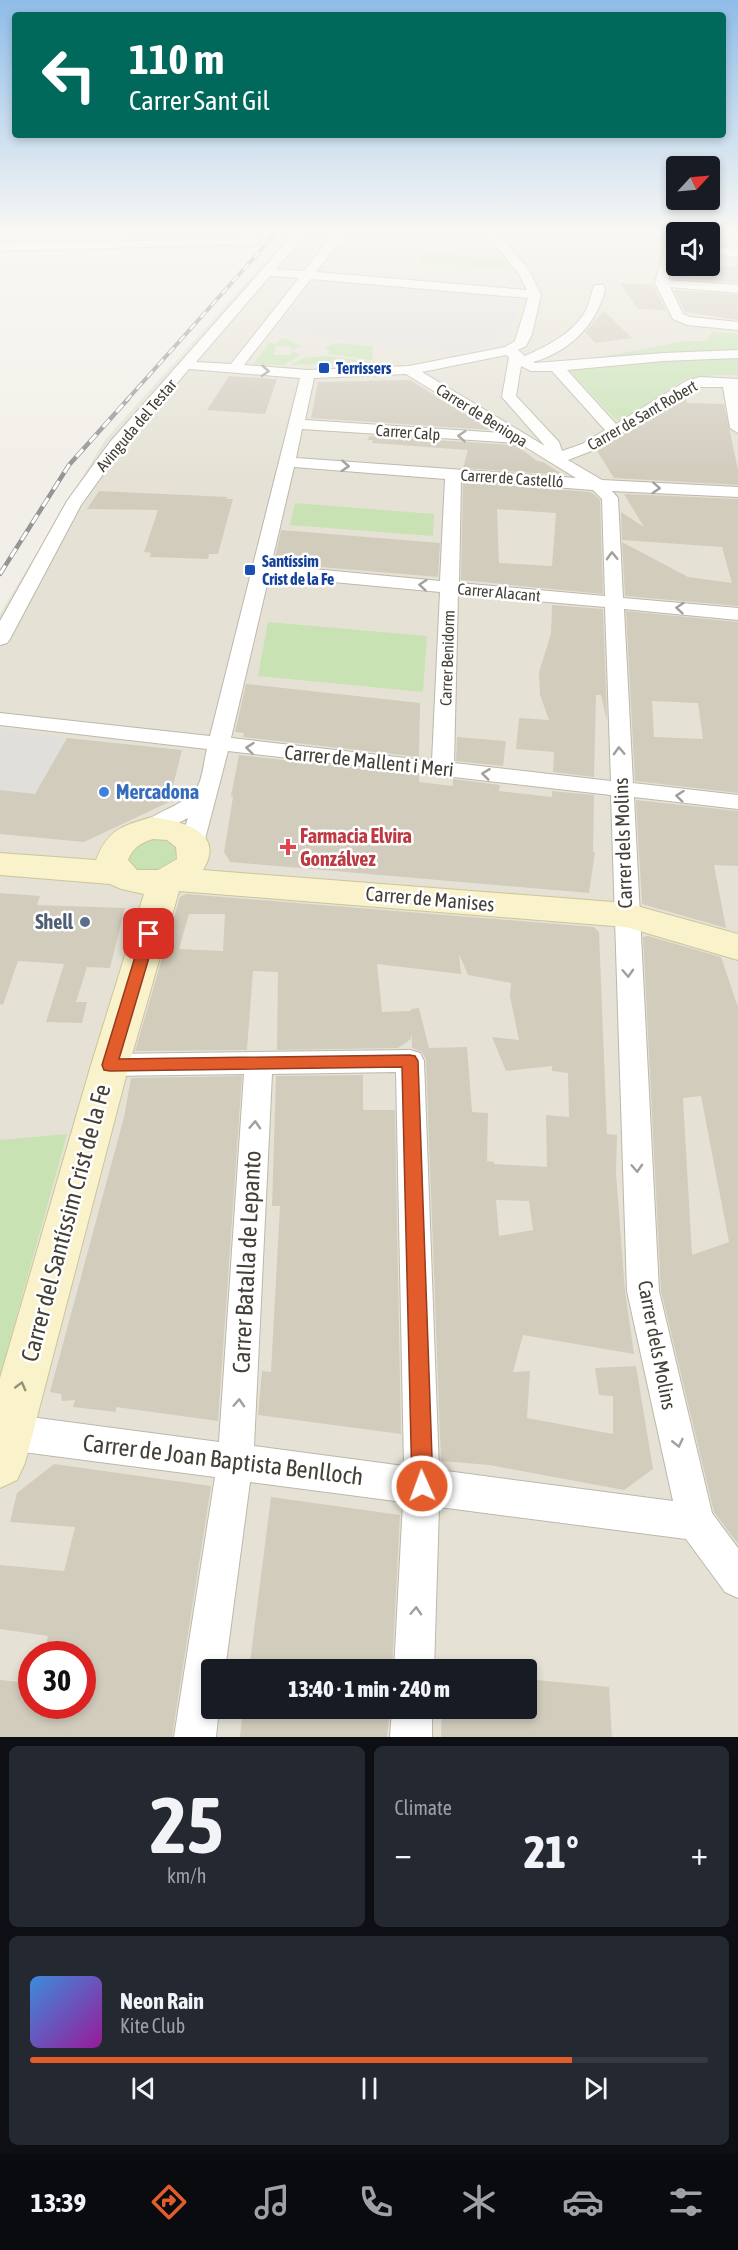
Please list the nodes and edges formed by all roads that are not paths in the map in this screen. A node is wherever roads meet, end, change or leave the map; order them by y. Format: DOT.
graph roads {
  1 [pos="233,312"];
  2 [pos="278,312"];
  3 [pos="531,312"];
  4 [pos="591,312"];
  5 [pos="676,312"];
  6 [pos="738,326"];
  7 [pos="638,349"];
  8 [pos="512,353"];
  9 [pos="738,354"];
  10 [pos="531,358"];
  11 [pos="186,366"];
  12 [pos="556,368"];
  13 [pos="234,369"];
  14 [pos="409,370"];
  15 [pos="308,374"];
  16 [pos="733,385"];
  17 [pos="296,424"];
  18 [pos="738,428"];
  19 [pos="614,431"];
  20 [pos="520,440"];
  21 [pos="555,459"];
  22 [pos="287,462"];
  23 [pos="597,468"];
  24 [pos="453,474"];
  25 [pos="738,492"];
  26 [pos="261,570"];
  27 [pos="449,587"];
  28 [pos="614,602"];
  29 [pos="738,614"];
  30 [pos="0,639"];
  31 [pos="0,719"];
  32 [pos="219,745"];
  33 [pos="443,770"];
  34 [pos="621,790"];
  35 [pos="208,791"];
  36 [pos="738,802"];
  37 [pos="152,828"];
  38 [pos="118,859"];
  39 [pos="0,864"];
  40 [pos="180,865"];
  41 [pos="626,915"];
  42 [pos="738,947"];
  43 [pos="259,1063"];
  44 [pos="110,1065"];
  45 [pos="3,1442"];
  46 [pos="235,1462"];
  47 [pos="422,1486"];
  48 [pos="696,1522"];
  49 [pos="738,1579"];
  50 [pos="414,1659"];
  51 [pos="412,1719"];
  52 [pos="195,1737"];
  53 [pos="411,1737"];
  1 -- 11 [label="street, Avinguda del Testar"];
  2 -- 13 [label="street"];
  3 -- 8 [label="street"];
  4 -- 10 [label="street"];
  5 -- 6 [label="street"];
  7 -- 10 [label="street"];
  8 -- 10 [label="street"];
  8 -- 12 [label="street"];
  8 -- 14 [label="street"];
  8 -- 21 [label="street"];
  9 -- 12 [label="street"];
  11 -- 13 [label="street"];
  11 -- 30 [label="street, Avinguda del Testar"];
  12 -- 19 [label="street"];
  13 -- 15 [label="street, one-way"];
  14 -- 15 [label="street"];
  14 -- 20 [label="street, Carrer de Beniopa"];
  15 -- 17 [label="street, Carrer del Santíssim Crist de la Fe"];
  16 -- 18 [label="street"];
  16 -- 19 [label="street, Carrer de Sant Robert"];
  20 -- 17 [label="street, Carrer Calp, one-way"];
  17 -- 22 [label="street, Carrer del Santíssim Crist de la Fe"];
  19 -- 23 [label="street, Carrer de Sant Robert"];
  20 -- 21 [label="street, Carrer de Beniopa"];
  21 -- 23 [label="street, Carrer de Sant Robert"];
  21 -- 23 [label="street"];
  22 -- 24 [label="street, Carrer de Castelló, one-way"];
  22 -- 26 [label="street, Carrer del Santíssim Crist de la Fe"];
  23 -- 24 [label="street, Carrer de Castelló"];
  23 -- 25 [label="street, Carrer de Castelló, one-way"];
  28 -- 23 [label="street, Carrer dels Molins, one-way"];
  24 -- 27 [label="street, Carrer Benidorm"];
  27 -- 26 [label="street, Carrer Alacant, one-way"];
  26 -- 32 [label="street, Carrer del Santíssim Crist de la Fe"];
  27 -- 28 [label="street, Carrer Alacant"];
  27 -- 33 [label="street, Carrer Benidorm"];
  29 -- 28 [label="street, Carrer Alacant, one-way"];
  34 -- 28 [label="street, Carrer dels Molins, one-way"];
  31 -- 32 [label="street, Carrer de Mallent i Meri"];
  33 -- 32 [label="street, Carrer de Mallent i Meri, one-way"];
  32 -- 35 [label="street, Carrer del Santíssim Crist de la Fe"];
  34 -- 33 [label="street, Carrer de Mallent i Meri, one-way"];
  36 -- 34 [label="street, Carrer de Mallent i Meri, one-way"];
  34 -- 41 [label="street, Carrer dels Molins"];
  35 -- 37 [label="street"];
  35 -- 40 [label="street, Carrer del Santíssim Crist de la Fe"];
  37 -- 38 [label="street"];
  37 -- 40 [label="street"];
  38 -- 39 [label="street"];
  38 -- 40 [label="street"];
  40 -- 41 [label="street, Carrer de Manises"];
  40 -- 44 [label="street, Carrer del Santíssim Crist de la Fe"];
  41 -- 42 [label="street, Carrer de Manises"];
  41 -- 48 [label="street, Carrer dels Molins, one-way"];
  43 -- 44 [label="street"];
  46 -- 43 [label="street, Carrer Batalla de Lepanto, one-way"];
  43 -- 47 [label="street"];
  45 -- 44 [label="street, Carrer del Santíssim Crist de la Fe, one-way"];
  45 -- 46 [label="street, Carrer de Joan Baptista Benlloch"];
  46 -- 47 [label="street, Carrer de Joan Baptista Benlloch"];
  46 -- 52 [label="street, Carrer Batalla de Lepanto"];
  47 -- 48 [label="street, Carrer de Joan Baptista Benlloch"];
  50 -- 47 [label="street, one-way"];
  48 -- 49 [label="street"];
  51 -- 53 [label="street"];
}
